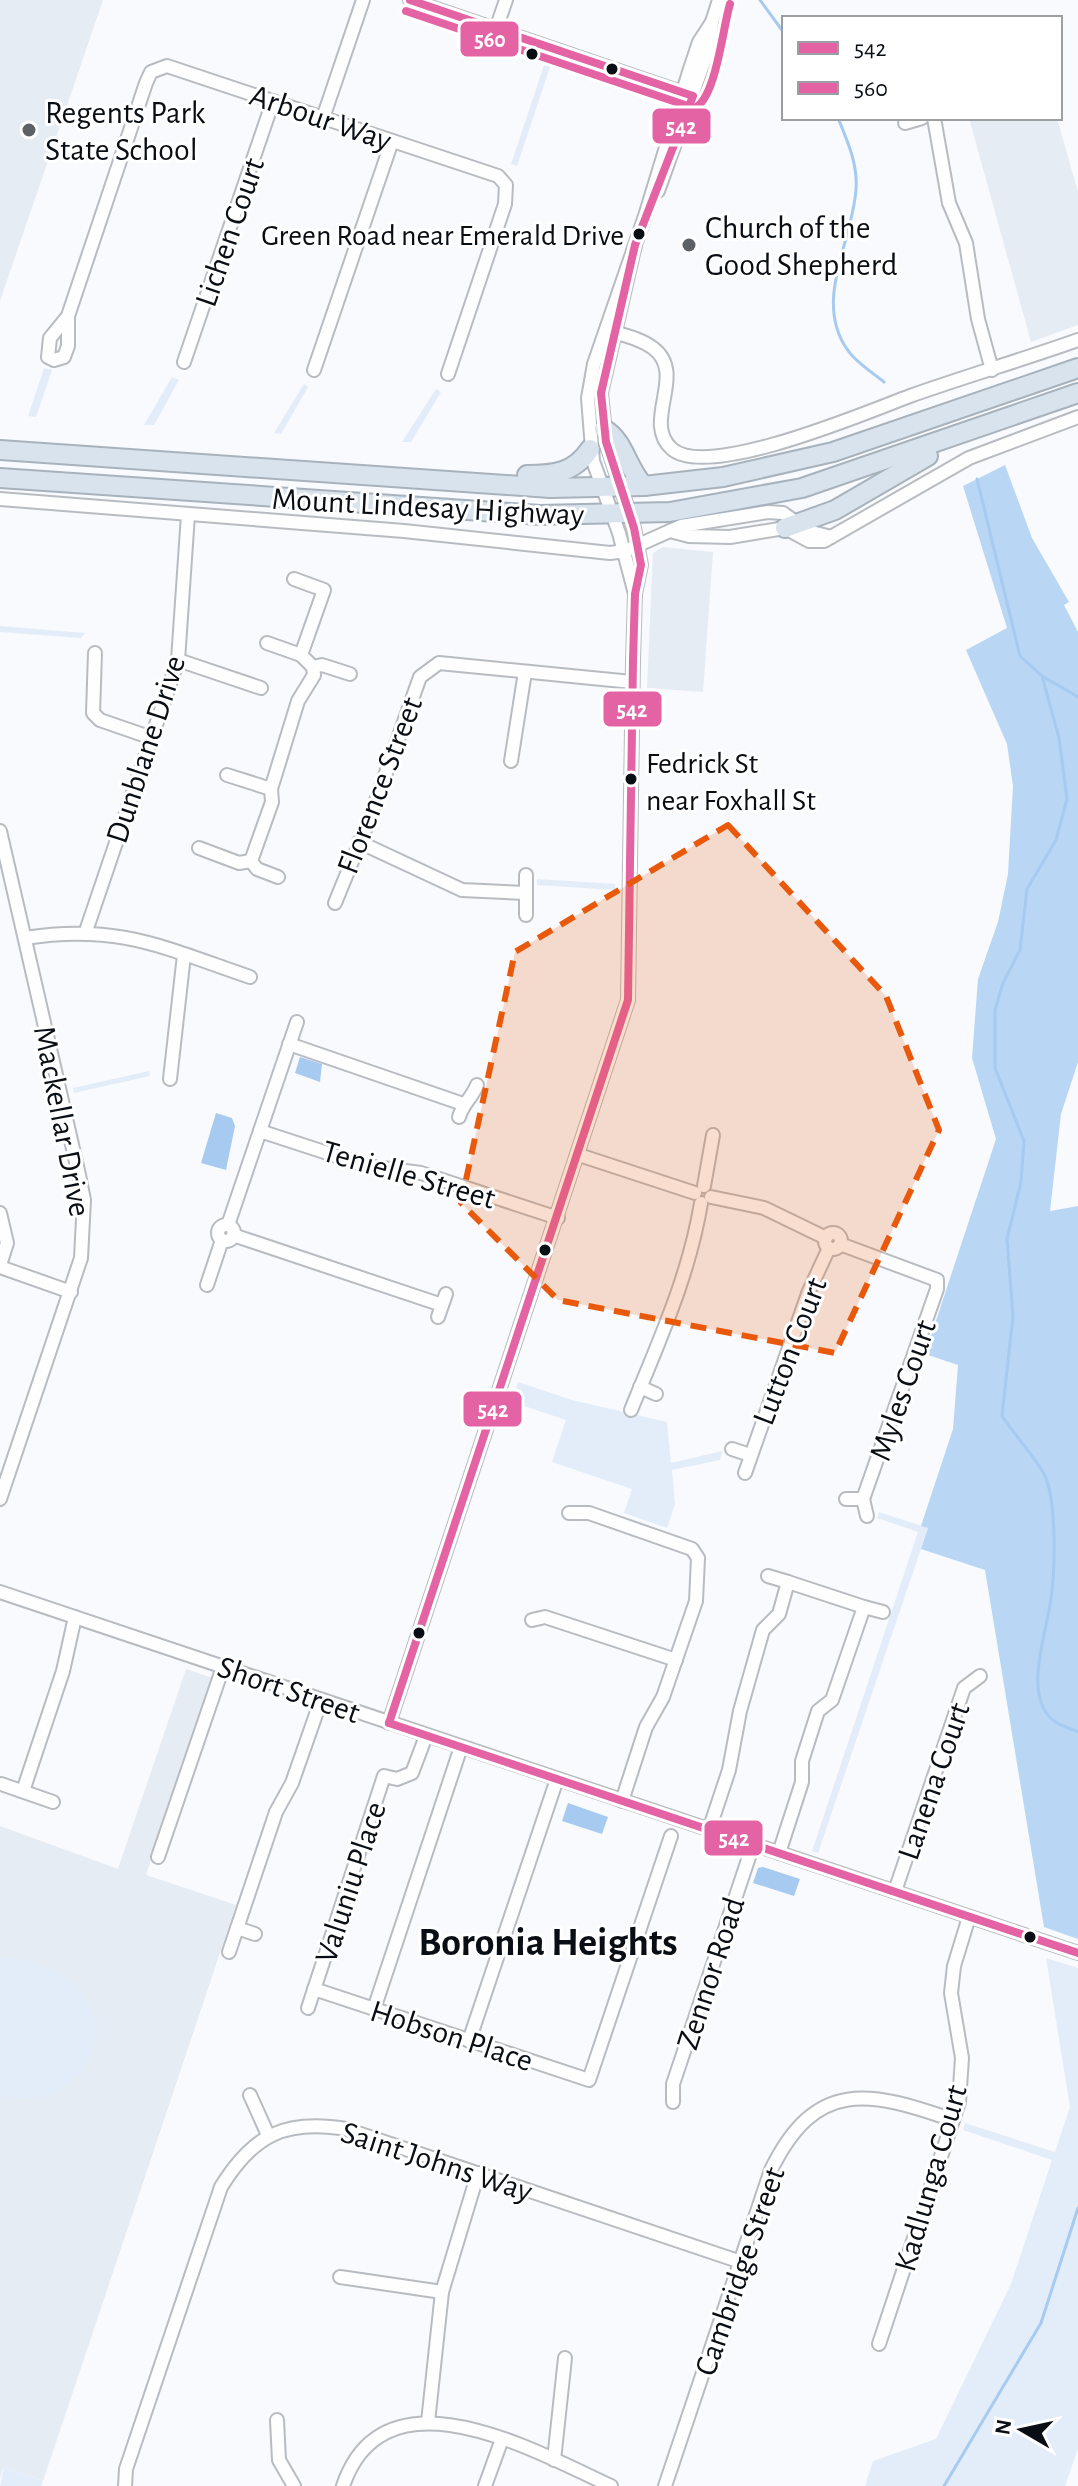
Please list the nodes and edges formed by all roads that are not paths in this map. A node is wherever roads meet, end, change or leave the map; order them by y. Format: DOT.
graph roads {
  1 [pos="363,0"];
  2 [pos="410,0"];
  3 [pos="506,0"];
  4 [pos="719,0"];
  5 [pos="496,29"];
  6 [pos="688,94"];
  7 [pos="273,101"];
  8 [pos="323,118"];
  9 [pos="915,120"];
  10 [pos="934,120"];
  11 [pos="905,123"];
  12 [pos="392,141"];
  13 [pos="68,316"];
  14 [pos="610,331"];
  15 [pos="1078,340"];
  16 [pos="184,362"];
  17 [pos="1078,368"];
  18 [pos="314,370"];
  19 [pos="992,370"];
  20 [pos="448,374"];
  21 [pos="1078,393"];
  22 [pos="1078,417"];
  23 [pos="604,429"];
  24 [pos="939,443"];
  25 [pos="590,449"];
  26 [pos="0,450"];
  27 [pos="0,478"];
  28 [pos="449,481"];
  29 [pos="644,486"];
  30 [pos="612,488"];
  31 [pos="0,499"];
  32 [pos="188,515"];
  33 [pos="621,515"];
  34 [pos="791,526"];
  35 [pos="670,531"];
  36 [pos="639,545"];
  37 [pos="625,551"];
  38 [pos="294,579"];
  39 [pos="635,594"];
  40 [pos="267,643"];
  41 [pos="95,653"];
  42 [pos="301,655"];
  43 [pos="178,660"];
  44 [pos="313,667"];
  45 [pos="525,672"];
  46 [pos="350,674"];
  47 [pos="632,682"];
  48 [pos="261,688"];
  49 [pos="152,738"];
  50 [pos="511,761"];
  51 [pos="227,775"];
  52 [pos="271,789"];
  53 [pos="0,831"];
  54 [pos="359,842"];
  55 [pos="199,848"];
  56 [pos="251,861"];
  57 [pos="526,875"];
  58 [pos="278,877"];
  59 [pos="526,893"];
  60 [pos="335,903"];
  61 [pos="526,915"];
  62 [pos="86,931"];
  63 [pos="25,938"];
  64 [pos="184,955"];
  65 [pos="250,977"];
  66 [pos="297,1022"];
  67 [pos="289,1044"];
  68 [pos="170,1079"];
  69 [pos="477,1085"];
  70 [pos="260,1131"];
  71 [pos="713,1135"];
  72 [pos="579,1155"];
  73 [pos="703,1195"];
  74 [pos="0,1213"];
  75 [pos="558,1218"];
  76 [pos="228,1233"];
  77 [pos="832,1243"];
  78 [pos="0,1266"];
  79 [pos="207,1285"];
  80 [pos="71,1292"];
  81 [pos="442,1305"];
  82 [pos="640,1387"];
  83 [pos="656,1394"];
  84 [pos="631,1410"];
  85 [pos="732,1449"];
  86 [pos="750,1455"];
  87 [pos="745,1473"];
  88 [pos="0,1499"];
  89 [pos="846,1499"];
  90 [pos="863,1499"];
  91 [pos="569,1513"];
  92 [pos="867,1516"];
  93 [pos="768,1576"];
  94 [pos="788,1582"];
  95 [pos="0,1592"];
  96 [pos="864,1607"];
  97 [pos="883,1612"];
  98 [pos="75,1617"];
  99 [pos="532,1620"];
  100 [pos="676,1660"];
  101 [pos="223,1667"];
  102 [pos="980,1676"];
  103 [pos="321,1700"];
  104 [pos="389,1723"];
  105 [pos="426,1736"];
  106 [pos="461,1747"];
  107 [pos="557,1779"];
  108 [pos="1,1784"];
  109 [pos="23,1791"];
  110 [pos="622,1801"];
  111 [pos="53,1802"];
  112 [pos="709,1830"];
  113 [pos="671,1836"];
  114 [pos="753,1845"];
  115 [pos="779,1853"];
  116 [pos="158,1857"];
  117 [pos="895,1891"];
  118 [pos="969,1917"];
  119 [pos="237,1928"];
  120 [pos="255,1934"];
  121 [pos="229,1952"];
  122 [pos="1078,1953"];
  123 [pos="314,1989"];
  124 [pos="308,2008"];
  125 [pos="374,2009"];
  126 [pos="469,2041"];
  127 [pos="250,2095"];
  128 [pos="673,2102"];
  129 [pos="953,2120"];
  130 [pos="268,2135"];
  131 [pos="478,2173"];
  132 [pos="741,2262"];
  133 [pos="340,2277"];
  134 [pos="442,2292"];
  135 [pos="879,2344"];
  136 [pos="565,2358"];
  137 [pos="277,2420"];
  138 [pos="428,2422"];
  139 [pos="502,2439"];
  140 [pos="554,2460"];
  141 [pos="125,2486"];
  142 [pos="294,2486"];
  143 [pos="343,2486"];
  144 [pos="485,2486"];
  145 [pos="611,2486"];
  146 [pos="665,2486"];
  1 -- 8 [label="street"];
  2 -- 5 [label="street"];
  3 -- 5 [label="street"];
  4 -- 6 [label="street"];
  5 -- 6 [label="street"];
  6 -- 14 [label="street"];
  7 -- 8 [label="street, Arbour Way"];
  7 -- 13 [label="street, Arbour Way"];
  7 -- 16 [label="street, Lichen Court"];
  8 -- 12 [label="street, Arbour Way"];
  9 -- 11 [label="street"];
  10 -- 19 [label="street"];
  12 -- 18 [label="street"];
  12 -- 20 [label="street, Arbour Way"];
  14 -- 19 [label="street"];
  14 -- 23 [label="street"];
  14 -- 25 [label="street"];
  15 -- 19 [label="street"];
  17 -- 29 [label="highway, Mount Lindesay Highway"];
  21 -- 24 [label="highway, Mount Lindesay Highway"];
  22 -- 34 [label="street"];
  23 -- 29 [label="highway"];
  23 -- 30 [label="street"];
  24 -- 33 [label="highway, Mount Lindesay Highway"];
  24 -- 34 [label="highway"];
  25 -- 28 [label="highway"];
  25 -- 30 [label="street"];
  26 -- 28 [label="highway, Mount Lindesay Highway"];
  27 -- 33 [label="highway, Mount Lindesay Highway"];
  28 -- 30 [label="highway, Mount Lindesay Highway"];
  29 -- 30 [label="highway, Mount Lindesay Highway"];
  30 -- 33 [label="street"];
  31 -- 32 [label="street"];
  32 -- 37 [label="street"];
  32 -- 43 [label="street, Dunblane Drive"];
  33 -- 36 [label="street"];
  33 -- 37 [label="street"];
  34 -- 35 [label="street"];
  34 -- 35 [label="street"];
  35 -- 36 [label="street"];
  36 -- 37 [label="street"];
  36 -- 39 [label="street"];
  37 -- 39 [label="street"];
  38 -- 42 [label="street"];
  39 -- 47 [label="street"];
  40 -- 42 [label="street"];
  41 -- 49 [label="street"];
  42 -- 44 [label="street"];
  43 -- 48 [label="street"];
  43 -- 49 [label="street, Dunblane Drive"];
  44 -- 46 [label="street"];
  44 -- 52 [label="street"];
  45 -- 47 [label="street"];
  45 -- 50 [label="street"];
  45 -- 54 [label="street, Florence Street"];
  47 -- 72 [label="street"];
  49 -- 62 [label="street, Dunblane Drive"];
  51 -- 52 [label="street"];
  52 -- 56 [label="street"];
  53 -- 63 [label="street, Mackellar Drive"];
  54 -- 59 [label="street"];
  54 -- 60 [label="street, Florence Street"];
  55 -- 56 [label="street"];
  56 -- 58 [label="street"];
  57 -- 59 [label="street"];
  59 -- 61 [label="street"];
  62 -- 63 [label="street"];
  62 -- 64 [label="street"];
  63 -- 80 [label="street, Mackellar Drive"];
  64 -- 65 [label="street"];
  64 -- 68 [label="street"];
  66 -- 67 [label="street"];
  67 -- 69 [label="street"];
  67 -- 70 [label="street"];
  70 -- 75 [label="street, Tenielle Street"];
  70 -- 76 [label="street"];
  71 -- 73 [label="street"];
  72 -- 73 [label="street"];
  72 -- 75 [label="street"];
  73 -- 77 [label="street"];
  73 -- 82 [label="street"];
  74 -- 78 [label="street"];
  75 -- 104 [label="street"];
  76 -- 79 [label="street"];
  76 -- 81 [label="street"];
  77 -- 86 [label="street, Lutton Court"];
  77 -- 90 [label="street, Myles Court"];
  78 -- 80 [label="street"];
  80 -- 88 [label="street, Mackellar Drive"];
  82 -- 83 [label="street"];
  82 -- 84 [label="street"];
  85 -- 86 [label="street, Lutton Court"];
  86 -- 87 [label="street, Lutton Court"];
  89 -- 90 [label="street, Myles Court"];
  90 -- 92 [label="street, Myles Court"];
  91 -- 100 [label="street"];
  93 -- 94 [label="street"];
  94 -- 96 [label="street"];
  94 -- 112 [label="street"];
  95 -- 98 [label="street, Short Street"];
  96 -- 97 [label="street"];
  96 -- 115 [label="street"];
  98 -- 101 [label="street, Short Street"];
  98 -- 109 [label="street"];
  99 -- 100 [label="street"];
  100 -- 110 [label="street"];
  101 -- 103 [label="street, Short Street"];
  101 -- 116 [label="street"];
  102 -- 117 [label="street, Lanena Court"];
  103 -- 104 [label="street, Short Street"];
  103 -- 119 [label="street"];
  104 -- 105 [label="street, Short Street"];
  105 -- 106 [label="street, Short Street"];
  105 -- 123 [label="street, Valuniu Place"];
  106 -- 107 [label="street, Short Street"];
  106 -- 125 [label="street"];
  107 -- 110 [label="street, Short Street"];
  107 -- 126 [label="street"];
  108 -- 109 [label="street"];
  109 -- 111 [label="street"];
  110 -- 112 [label="street, Short Street"];
  112 -- 114 [label="street, Short Street"];
  113 -- 126 [label="street, Hobson Place"];
  114 -- 115 [label="street, Short Street"];
  114 -- 128 [label="street, Zennor Road"];
  115 -- 117 [label="street, Short Street"];
  117 -- 118 [label="street, Short Street"];
  118 -- 122 [label="street, Short Street"];
  118 -- 129 [label="street, Kadlunga Court"];
  119 -- 120 [label="street"];
  119 -- 121 [label="street"];
  123 -- 124 [label="street, Valuniu Place"];
  123 -- 125 [label="street, Hobson Place"];
  125 -- 126 [label="street, Hobson Place"];
  127 -- 130 [label="street"];
  129 -- 132 [label="street, Cambridge Street"];
  129 -- 135 [label="street, Kadlunga Court"];
  130 -- 131 [label="street, Saint Johns Way"];
  130 -- 141 [label="street, Saint Johns Way"];
  131 -- 132 [label="street, Saint Johns Way"];
  131 -- 134 [label="street"];
  132 -- 146 [label="street, Cambridge Street"];
  133 -- 134 [label="street"];
  134 -- 138 [label="street"];
  136 -- 140 [label="street"];
  137 -- 142 [label="street"];
  138 -- 139 [label="street"];
  138 -- 143 [label="street"];
  139 -- 140 [label="street"];
  139 -- 144 [label="street"];
  140 -- 145 [label="street"];
}
